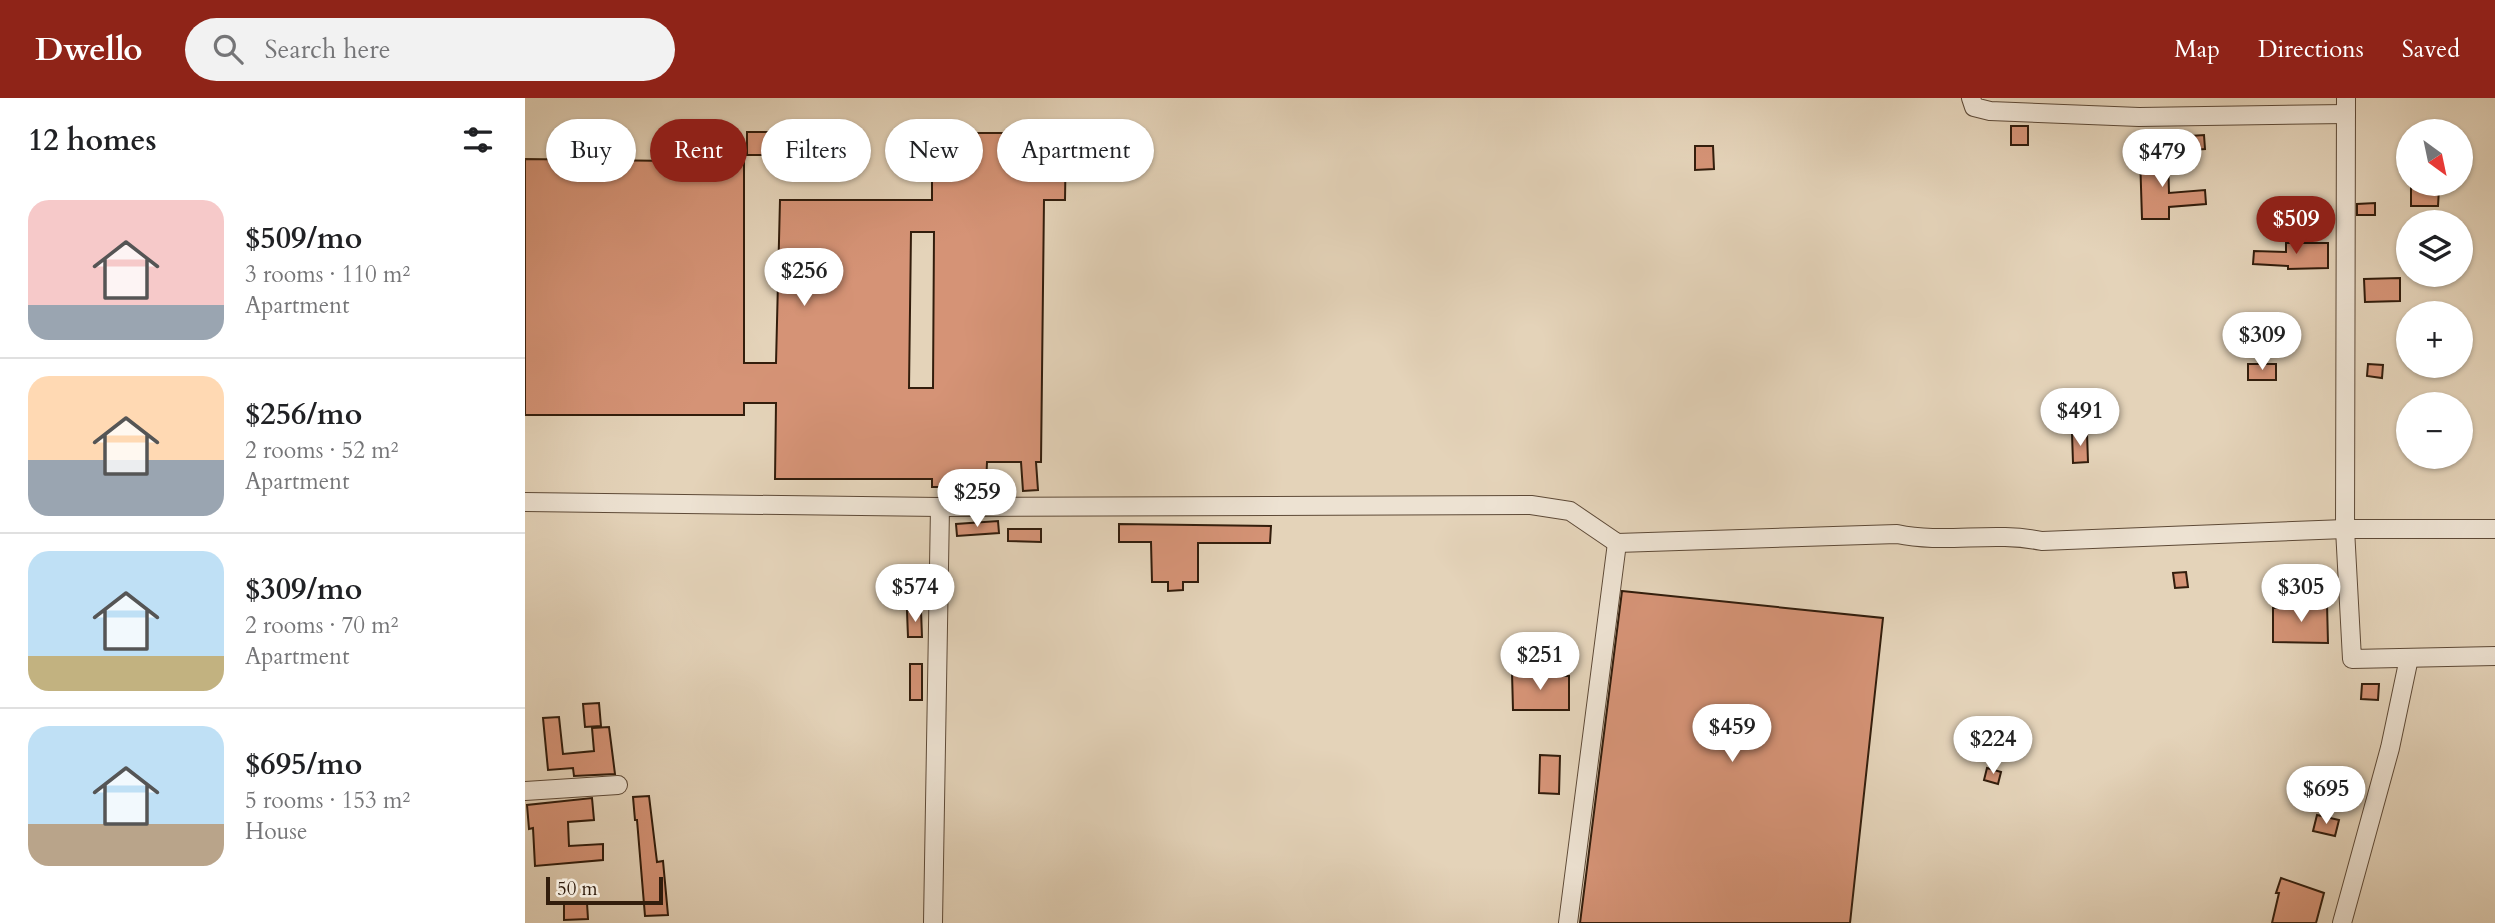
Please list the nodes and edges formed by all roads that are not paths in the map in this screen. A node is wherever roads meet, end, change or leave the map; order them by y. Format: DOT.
graph roads {
  1 [pos="1971,98"];
  2 [pos="2346,106"];
  3 [pos="525,502"];
  4 [pos="940,507"];
  5 [pos="2345,529"];
  6 [pos="2495,529"];
  7 [pos="1617,543"];
  8 [pos="2495,656"];
  9 [pos="2409,658"];
  10 [pos="618,785"];
  11 [pos="525,791"];
  12 [pos="933,923"];
  13 [pos="1568,923"];
  14 [pos="2342,923"];
  1 -- 2 [label="street"];
  2 -- 5 [label="street"];
  3 -- 4 [label="street"];
  4 -- 7 [label="street"];
  4 -- 12 [label="street"];
  5 -- 6 [label="street"];
  5 -- 7 [label="street"];
  5 -- 9 [label="street"];
  7 -- 13 [label="street"];
  8 -- 9 [label="street"];
  9 -- 14 [label="street"];
  10 -- 11 [label="street"];
}
